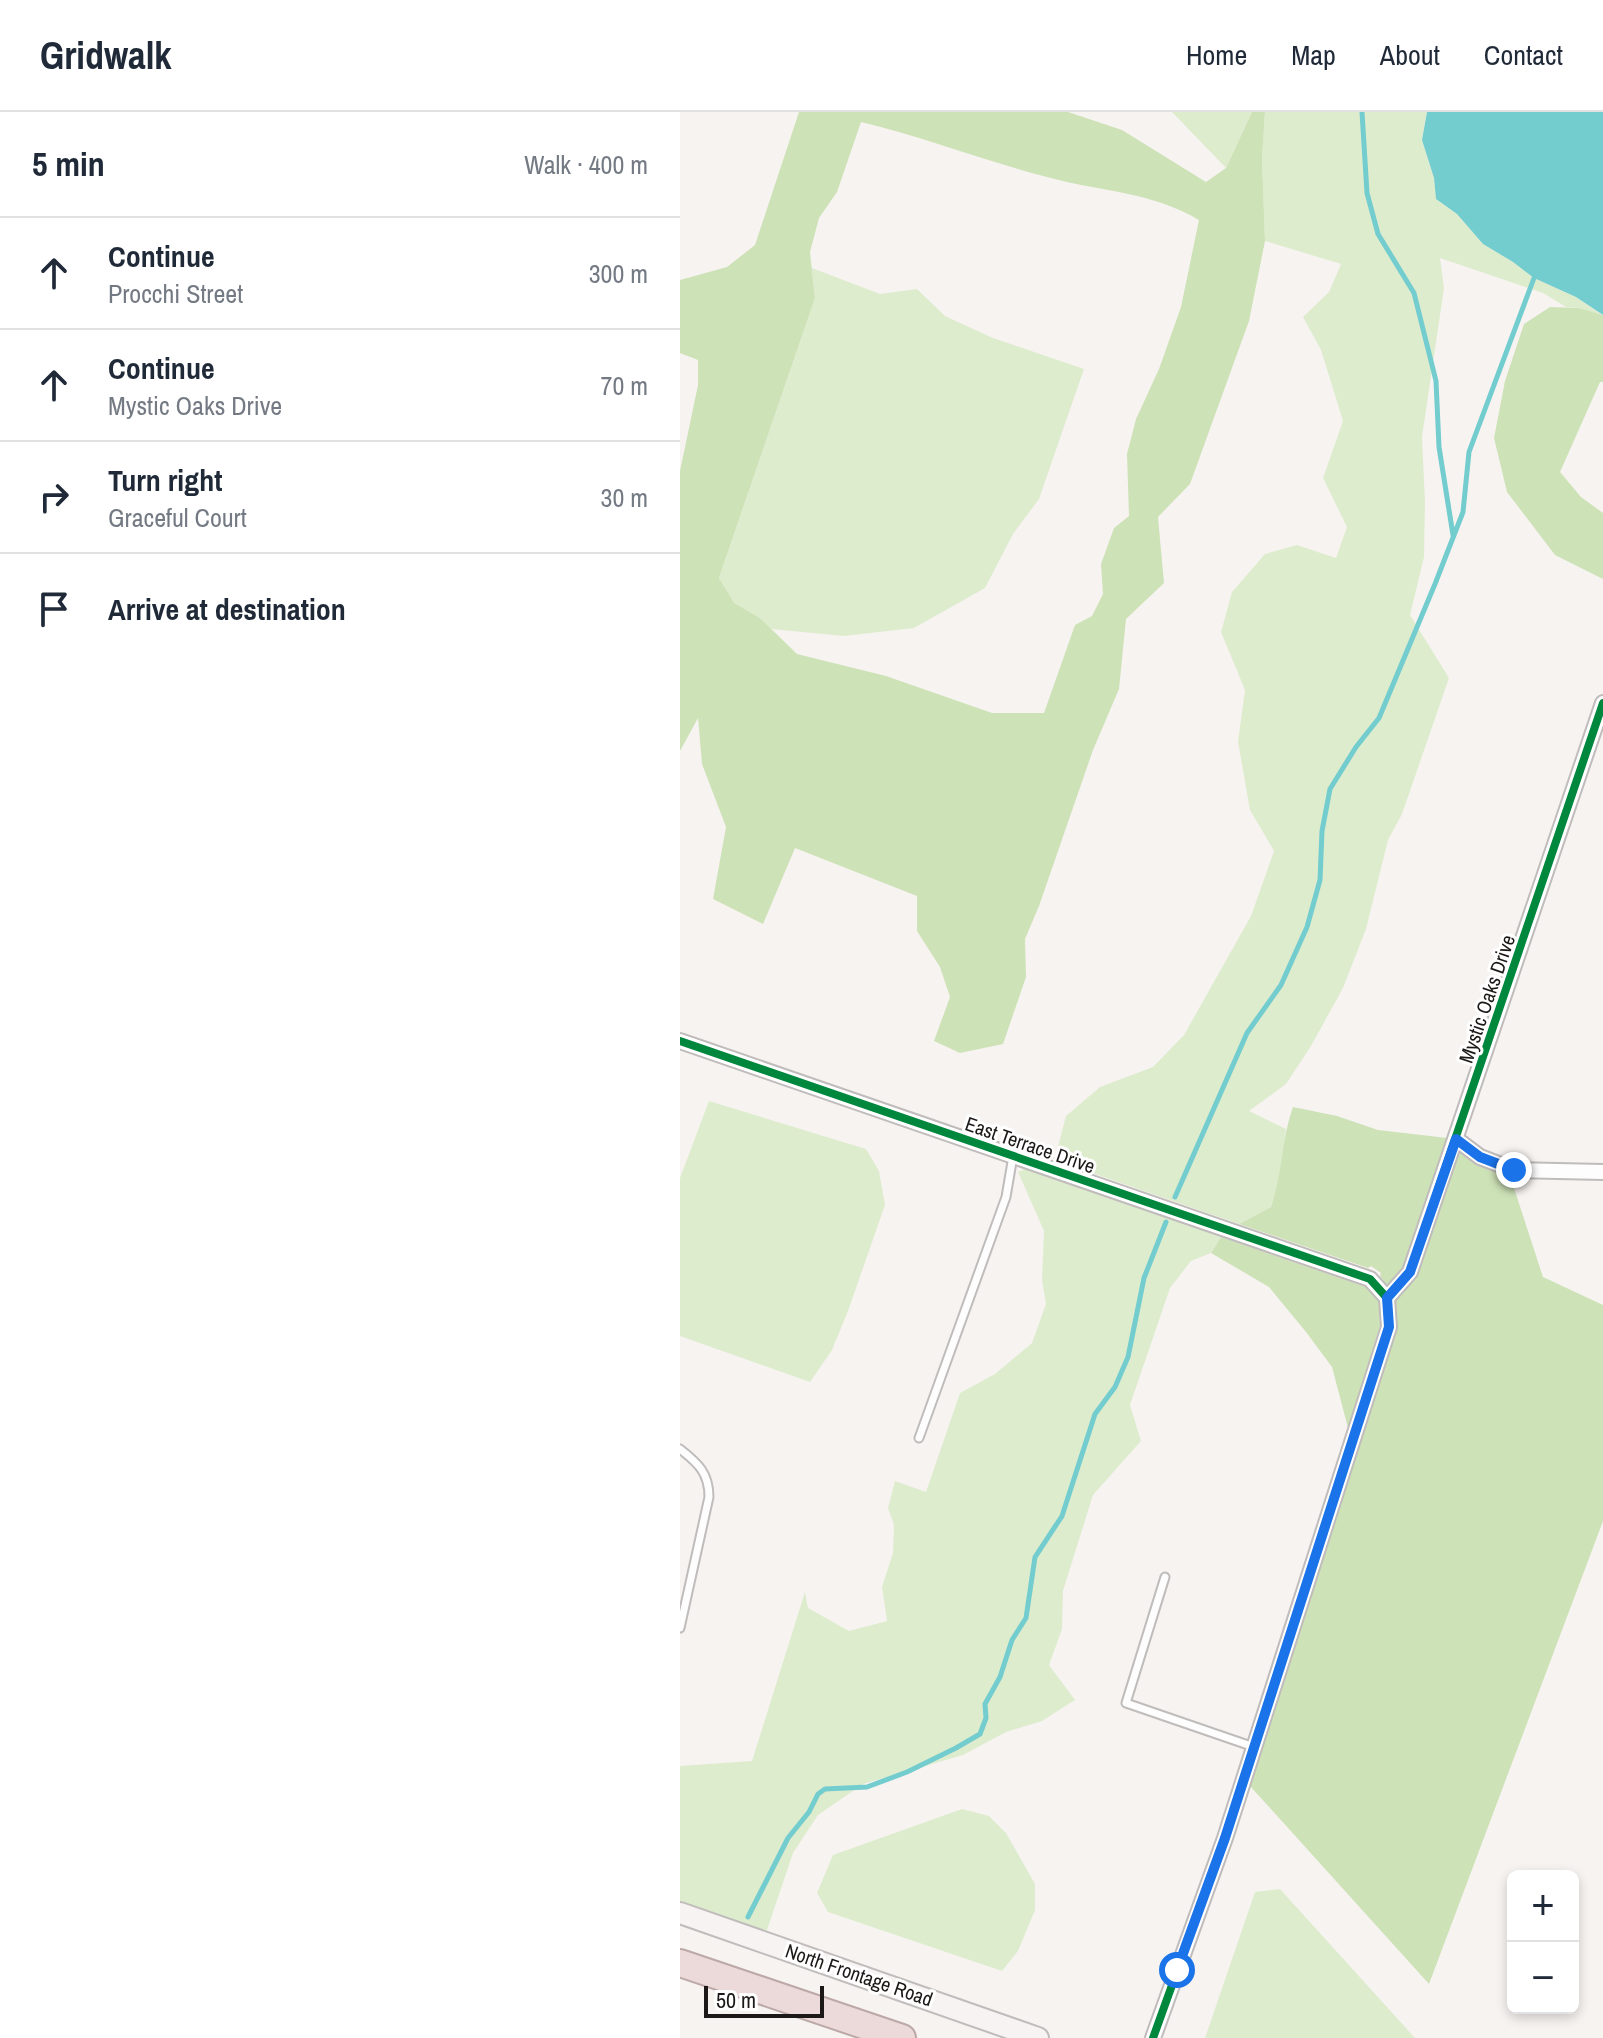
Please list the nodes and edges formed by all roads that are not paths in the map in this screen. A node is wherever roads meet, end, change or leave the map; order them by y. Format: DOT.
graph roads {
  1 [pos="1603,703"];
  2 [pos="680,1041"];
  3 [pos="1456,1139"];
  4 [pos="1013,1156"];
  5 [pos="1603,1172"];
  6 [pos="1387,1298"];
  7 [pos="919,1438"];
  8 [pos="680,1449"];
  9 [pos="1165,1577"];
  10 [pos="680,1628"];
  11 [pos="1254,1747"];
  12 [pos="680,1913"];
  13 [pos="680,1963"];
  14 [pos="902,2038"];
  15 [pos="1038,2038"];
  16 [pos="1153,2038"];
  1 -- 3 [label="street, Mystic Oaks Drive"];
  2 -- 4 [label="street, East Terrace Drive"];
  3 -- 5 [label="street"];
  3 -- 6 [label="street, Mystic Oaks Drive"];
  4 -- 6 [label="street, East Terrace Drive"];
  4 -- 7 [label="lane"];
  6 -- 11 [label="street"];
  8 -- 10 [label="lane"];
  9 -- 11 [label="lane"];
  11 -- 16 [label="street"];
  12 -- 15 [label="street, North Frontage Road"];
  13 -- 14 [label="highway"];
}
